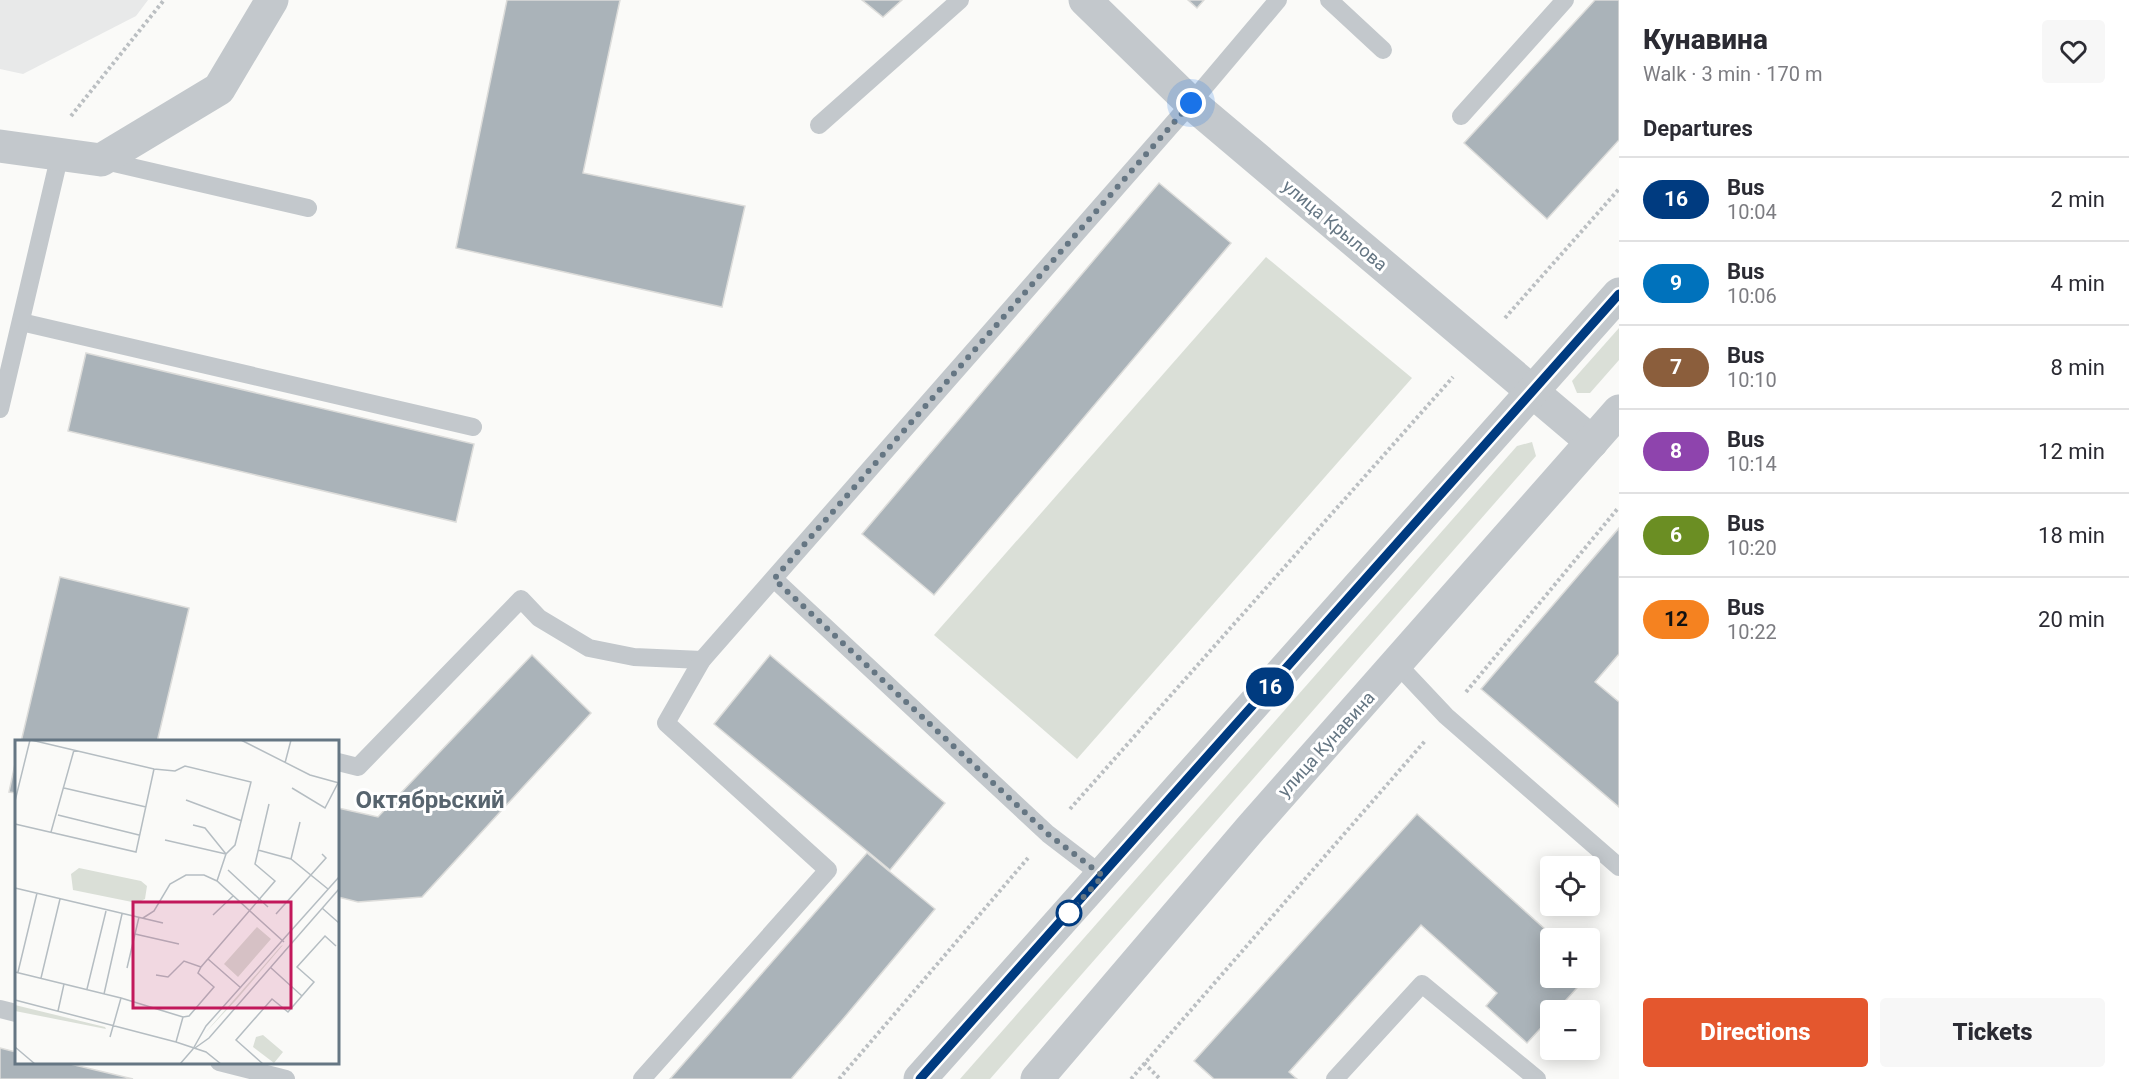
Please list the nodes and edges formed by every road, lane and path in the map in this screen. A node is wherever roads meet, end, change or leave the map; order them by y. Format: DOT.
graph roads {
  1 [pos="164,0"];
  2 [pos="272,0"];
  3 [pos="960,0"];
  4 [pos="1085,0"];
  5 [pos="1278,0"];
  6 [pos="1329,0"];
  7 [pos="1565,0"];
  8 [pos="1383,50"];
  9 [pos="1191,103"];
  10 [pos="1461,116"];
  11 [pos="819,125"];
  12 [pos="0,146"];
  13 [pos="51,153"];
  14 [pos="101,160"];
  15 [pos="1619,189"];
  16 [pos="308,208"];
  17 [pos="1619,294"];
  18 [pos="21,322"];
  19 [pos="1479,347"];
  20 [pos="1532,393"];
  21 [pos="0,409"];
  22 [pos="1619,411"];
  23 [pos="473,427"];
  24 [pos="1592,442"];
  25 [pos="1619,507"];
  26 [pos="774,579"];
  27 [pos="702,660"];
  28 [pos="1397,664"];
  29 [pos="1446,716"];
  30 [pos="339,762"];
  31 [pos="1048,834"];
  32 [pos="1619,867"];
  33 [pos="1103,876"];
  34 [pos="0,1008"];
  35 [pos="15,1013"];
  36 [pos="1144,1063"];
  37 [pos="227,1064"];
  38 [pos="286,1079"];
  39 [pos="642,1079"];
  40 [pos="839,1079"];
  41 [pos="920,1079"];
  42 [pos="1036,1079"];
  43 [pos="1131,1079"];
  44 [pos="1160,1079"];
  45 [pos="1335,1079"];
  46 [pos="1537,1079"];
  1 -- 13 [label="path"];
  2 -- 14 [label="street"];
  3 -- 11 [label="lane"];
  4 -- 9 [label="street, улица Крылова"];
  5 -- 9 [label="lane"];
  6 -- 8 [label="lane"];
  7 -- 10 [label="lane"];
  9 -- 19 [label="street, улица Крылова"];
  9 -- 26 [label="lane"];
  12 -- 13 [label="street"];
  13 -- 14 [label="street"];
  13 -- 18 [label="lane"];
  14 -- 16 [label="lane"];
  15 -- 19 [label="path"];
  17 -- 20 [label="street"];
  18 -- 21 [label="lane"];
  18 -- 23 [label="lane"];
  19 -- 20 [label="street, улица Крылова"];
  19 -- 31 [label="path"];
  20 -- 24 [label="street, улица Крылова"];
  20 -- 33 [label="street"];
  22 -- 24 [label="street, улица Кунавина"];
  24 -- 28 [label="street, улица Кунавина"];
  25 -- 29 [label="path"];
  26 -- 27 [label="lane"];
  26 -- 31 [label="lane"];
  27 -- 30 [label="lane"];
  27 -- 39 [label="lane"];
  28 -- 29 [label="lane"];
  28 -- 42 [label="street, улица Кунавина"];
  29 -- 32 [label="lane"];
  29 -- 36 [label="path"];
  31 -- 33 [label="lane"];
  31 -- 40 [label="path"];
  33 -- 41 [label="street"];
  34 -- 35 [label="lane"];
  36 -- 43 [label="path"];
  36 -- 44 [label="path"];
  37 -- 38 [label="lane"];
  45 -- 46 [label="lane"];
}
